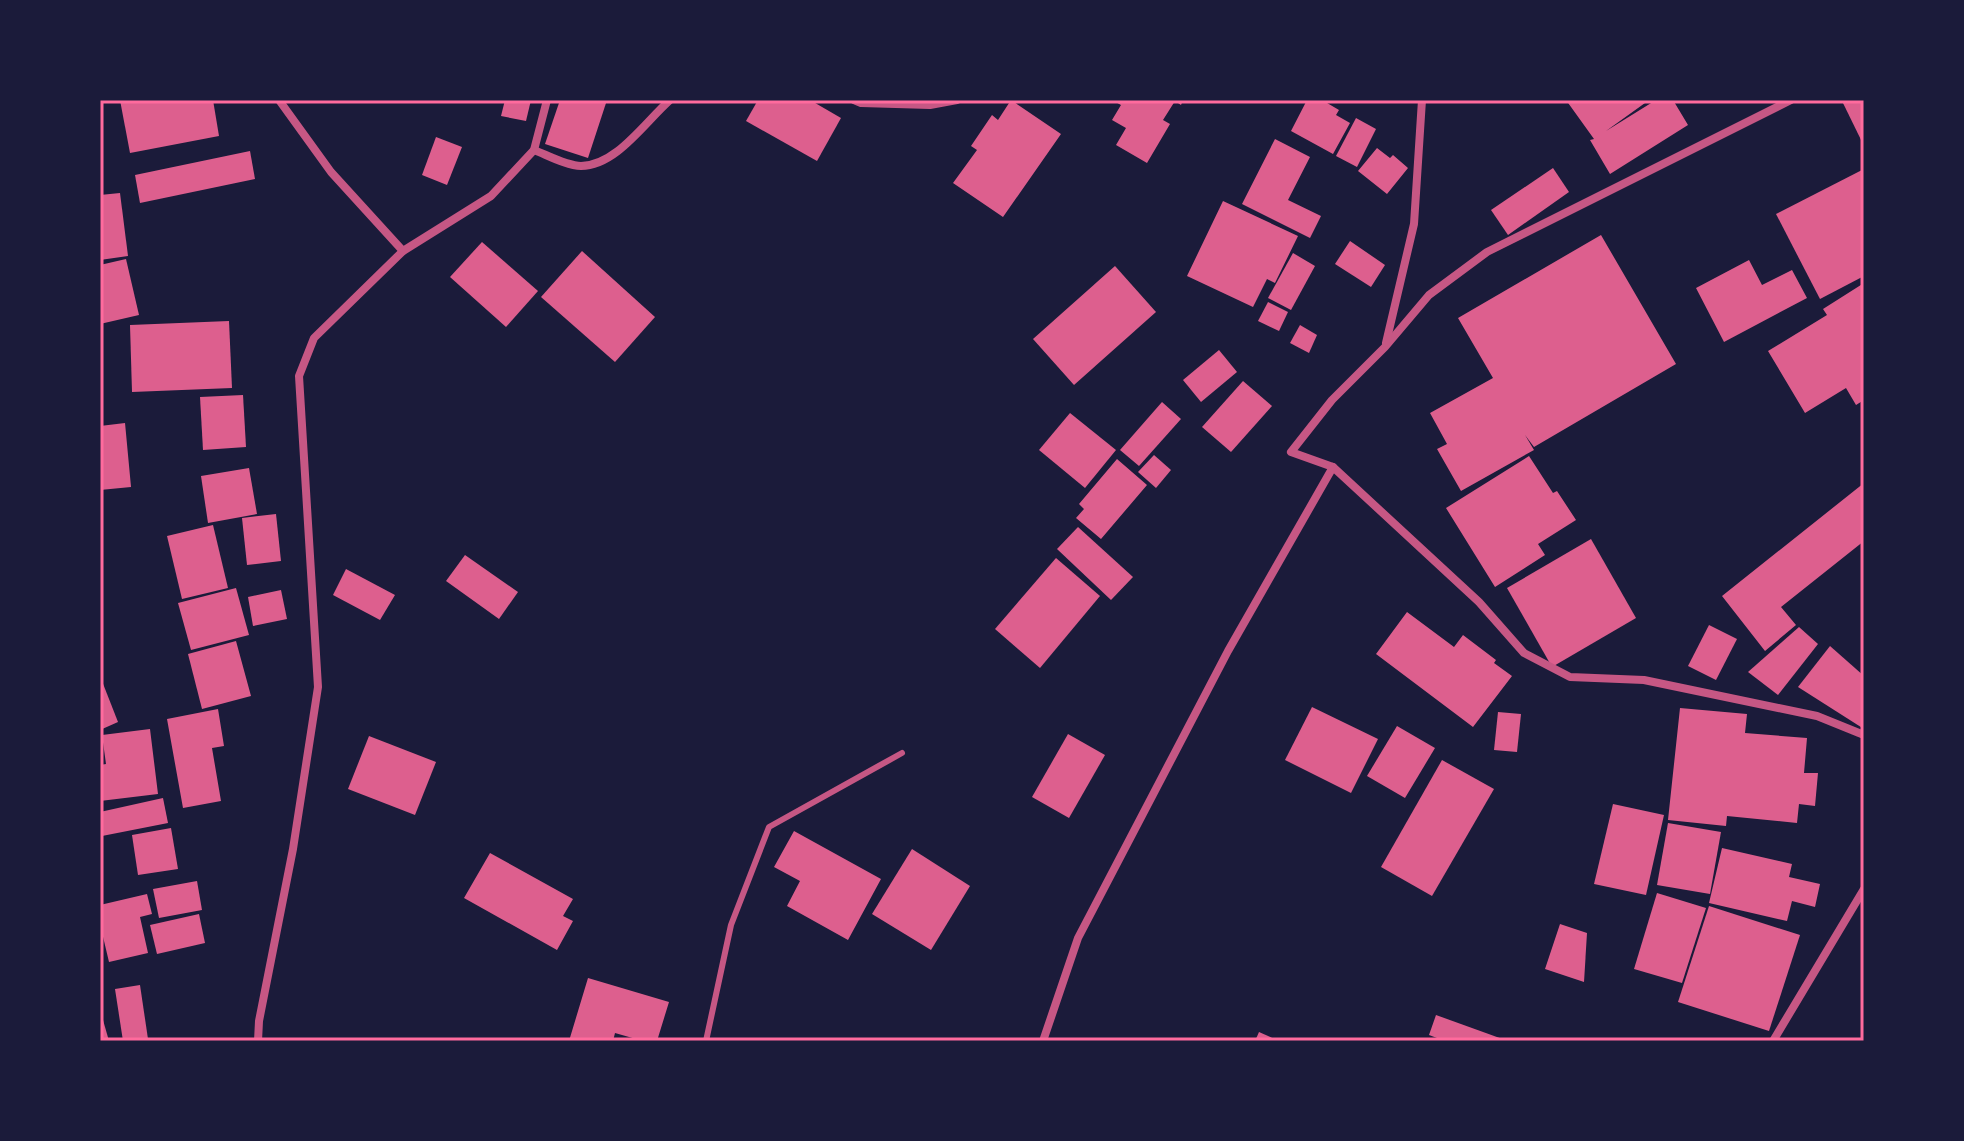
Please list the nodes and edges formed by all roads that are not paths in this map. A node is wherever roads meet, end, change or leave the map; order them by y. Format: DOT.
graph roads {
  1 [pos="279,100"];
  2 [pos="547,100"];
  3 [pos="670,100"];
  4 [pos="854,100"];
  5 [pos="957,100"];
  6 [pos="1422,100"];
  7 [pos="1791,100"];
  8 [pos="534,150"];
  9 [pos="403,251"];
  10 [pos="1385,347"];
  11 [pos="1333,467"];
  12 [pos="1864,735"];
  13 [pos="902,753"];
  14 [pos="1864,889"];
  15 [pos="258,1041"];
  16 [pos="706,1041"];
  17 [pos="1043,1041"];
  18 [pos="1773,1041"];
  1 -- 9 [label="street"];
  2 -- 8 [label="street"];
  3 -- 8 [label="street"];
  4 -- 5 [label="street"];
  6 -- 10 [label="street"];
  7 -- 10 [label="street"];
  8 -- 9 [label="street"];
  9 -- 15 [label="street"];
  10 -- 11 [label="street"];
  11 -- 12 [label="street"];
  11 -- 17 [label="street"];
  13 -- 16 [label="lane"];
  14 -- 18 [label="street"];
}
